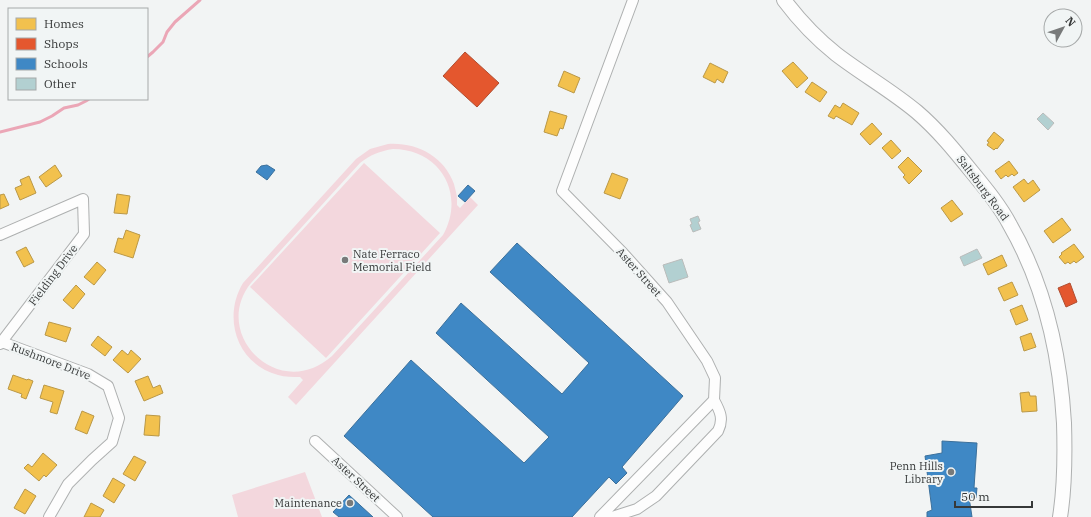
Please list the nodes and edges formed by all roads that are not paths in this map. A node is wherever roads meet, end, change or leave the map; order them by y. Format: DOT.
graph roads {
  1 [pos="633,0"];
  2 [pos="784,0"];
  3 [pos="0,234"];
  4 [pos="1,343"];
  5 [pos="714,400"];
  6 [pos="315,441"];
  7 [pos="49,517"];
  8 [pos="397,517"];
  9 [pos="600,517"];
  10 [pos="612,517"];
  11 [pos="1060,517"];
  1 -- 5 [label="street, Aster Street"];
  2 -- 11 [label="main road, Saltsburg Road"];
  3 -- 4 [label="street, Fielding Drive"];
  4 -- 7 [label="street, Rushmore Drive"];
  5 -- 9 [label="street"];
  5 -- 10 [label="street"];
  6 -- 8 [label="street, Aster Street"];
}
